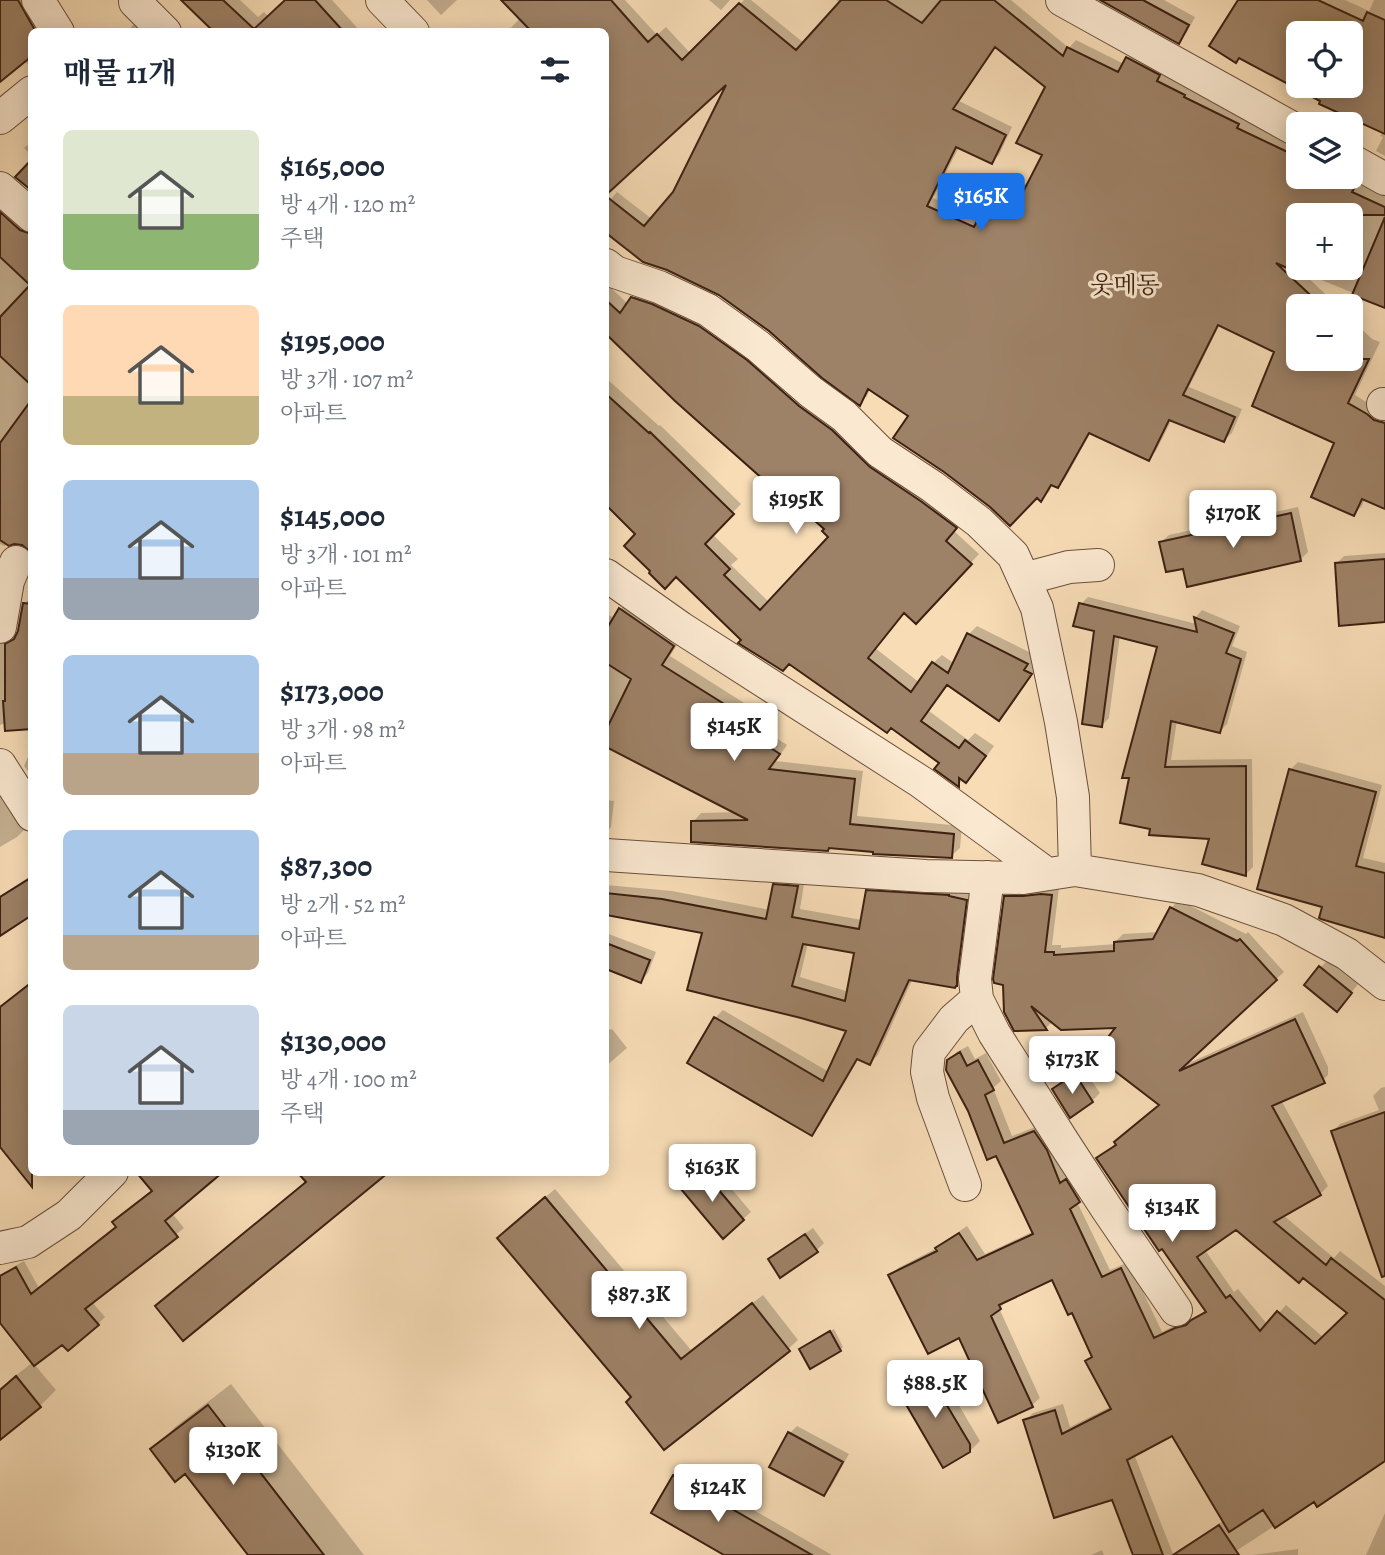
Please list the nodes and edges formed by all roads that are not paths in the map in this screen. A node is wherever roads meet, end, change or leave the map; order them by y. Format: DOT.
graph roads {
  1 [pos="38,0"];
  2 [pos="382,0"];
  3 [pos="1062,0"];
  4 [pos="135,2"];
  5 [pos="56,28"];
  6 [pos="161,28"];
  7 [pos="409,28"];
  8 [pos="28,95"];
  9 [pos="0,118"];
  10 [pos="1286,124"];
  11 [pos="1363,166"];
  12 [pos="1385,178"];
  13 [pos="0,188"];
  14 [pos="28,212"];
  15 [pos="609,267"];
  16 [pos="16,562"];
  17 [pos="1098,565"];
  18 [pos="609,577"];
  19 [pos="1024,579"];
  20 [pos="0,627"];
  21 [pos="0,765"];
  22 [pos="28,809"];
  23 [pos="609,855"];
  24 [pos="1061,872"];
  25 [pos="988,877"];
  26 [pos="1385,984"];
  27 [pos="977,999"];
  28 [pos="108,1176"];
  29 [pos="965,1185"];
  30 [pos="0,1248"];
  31 [pos="1176,1310"];
  1 -- 5 [label="street"];
  2 -- 7 [label="street"];
  3 -- 10 [label="street"];
  4 -- 6 [label="street"];
  8 -- 9 [label="street"];
  11 -- 12 [label="street"];
  13 -- 14 [label="street"];
  15 -- 19 [label="street"];
  16 -- 20 [label="street"];
  17 -- 19 [label="street"];
  18 -- 24 [label="street"];
  19 -- 24 [label="street"];
  21 -- 22 [label="street"];
  23 -- 25 [label="street"];
  24 -- 25 [label="street"];
  24 -- 26 [label="street"];
  25 -- 27 [label="street"];
  27 -- 29 [label="street"];
  27 -- 31 [label="street"];
  28 -- 30 [label="street"];
}
